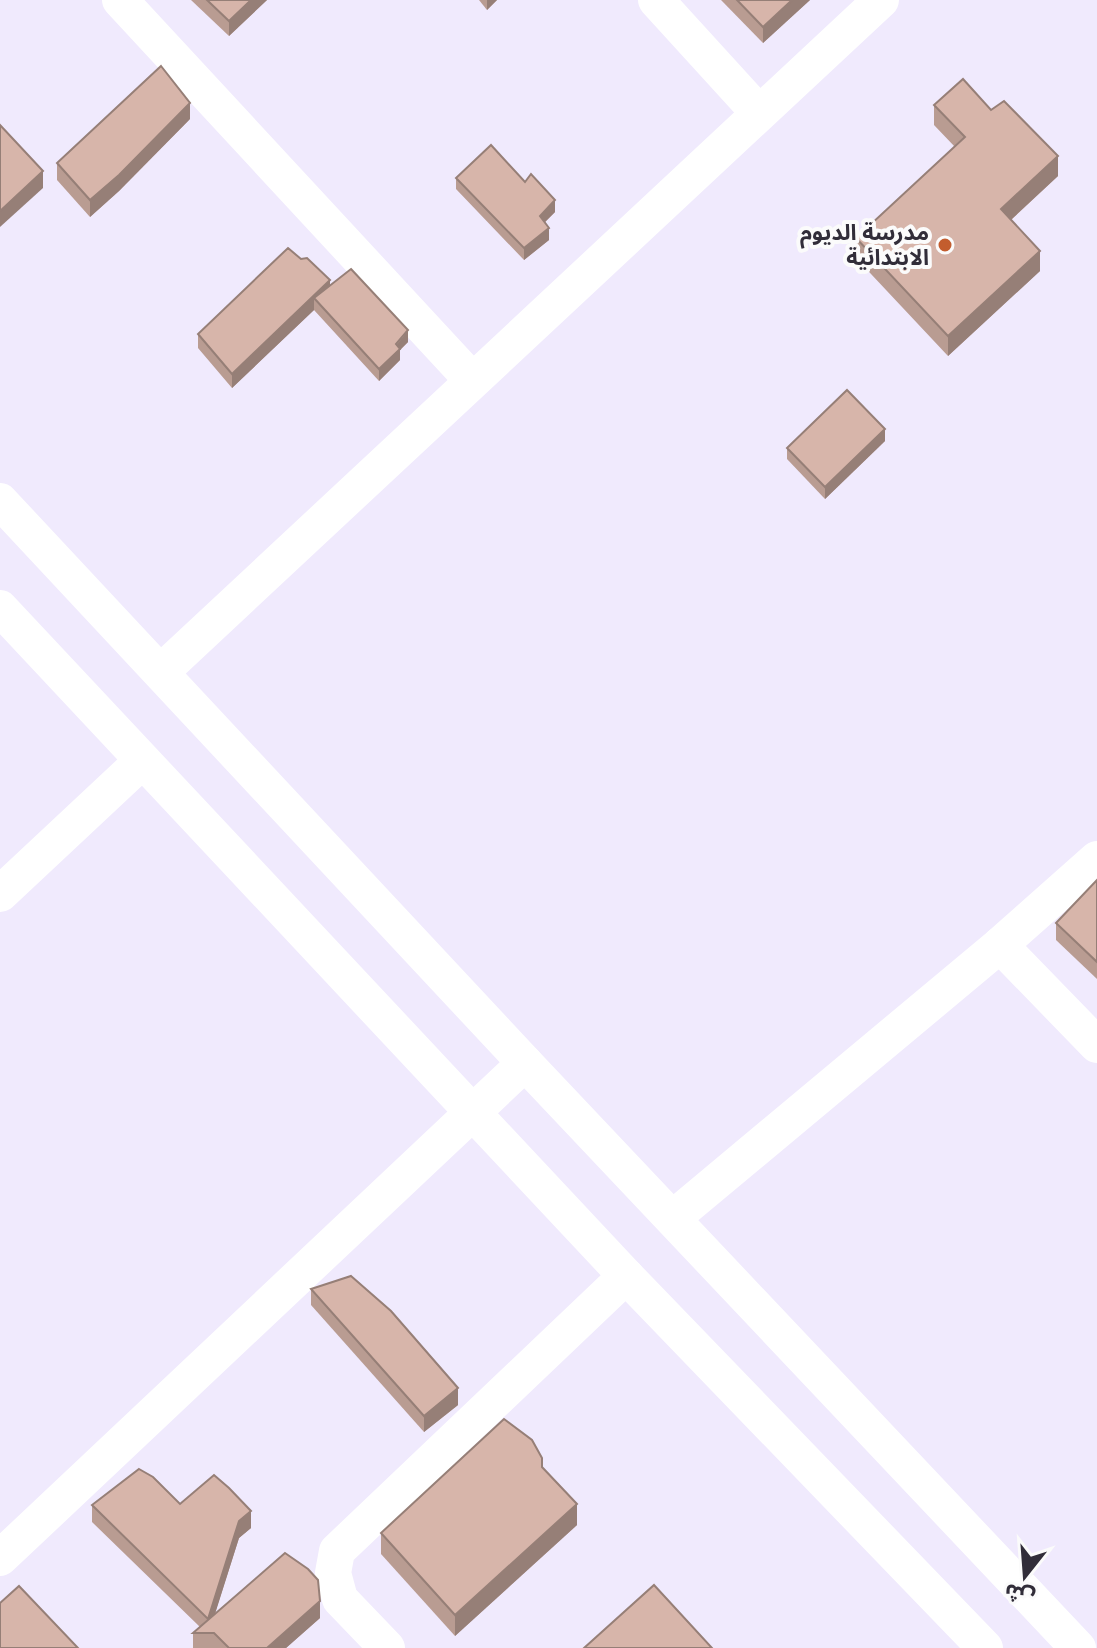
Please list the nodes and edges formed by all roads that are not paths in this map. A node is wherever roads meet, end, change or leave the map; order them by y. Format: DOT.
graph roads {
  1 [pos="120,0"];
  2 [pos="656,0"];
  3 [pos="881,0"];
  4 [pos="759,113"];
  5 [pos="472,380"];
  6 [pos="0,501"];
  7 [pos="0,608"];
  8 [pos="161,672"];
  9 [pos="142,761"];
  10 [pos="1097,859"];
  11 [pos="0,894"];
  12 [pos="1000,945"];
  13 [pos="1097,1045"];
  14 [pos="525,1063"];
  15 [pos="472,1111"];
  16 [pos="673,1218"];
  17 [pos="626,1276"];
  18 [pos="0,1558"];
  19 [pos="387,1648"];
  20 [pos="985,1648"];
  21 [pos="1078,1648"];
  1 -- 5 [label="street"];
  2 -- 4 [label="street"];
  3 -- 4 [label="street"];
  4 -- 5 [label="street"];
  5 -- 8 [label="street"];
  6 -- 8 [label="street"];
  7 -- 9 [label="street"];
  8 -- 14 [label="street"];
  9 -- 11 [label="street"];
  9 -- 15 [label="street"];
  10 -- 12 [label="street"];
  12 -- 13 [label="street"];
  12 -- 16 [label="street"];
  14 -- 15 [label="street"];
  14 -- 16 [label="street"];
  15 -- 17 [label="street"];
  15 -- 18 [label="street"];
  16 -- 21 [label="street"];
  17 -- 19 [label="street"];
  17 -- 20 [label="street"];
}
